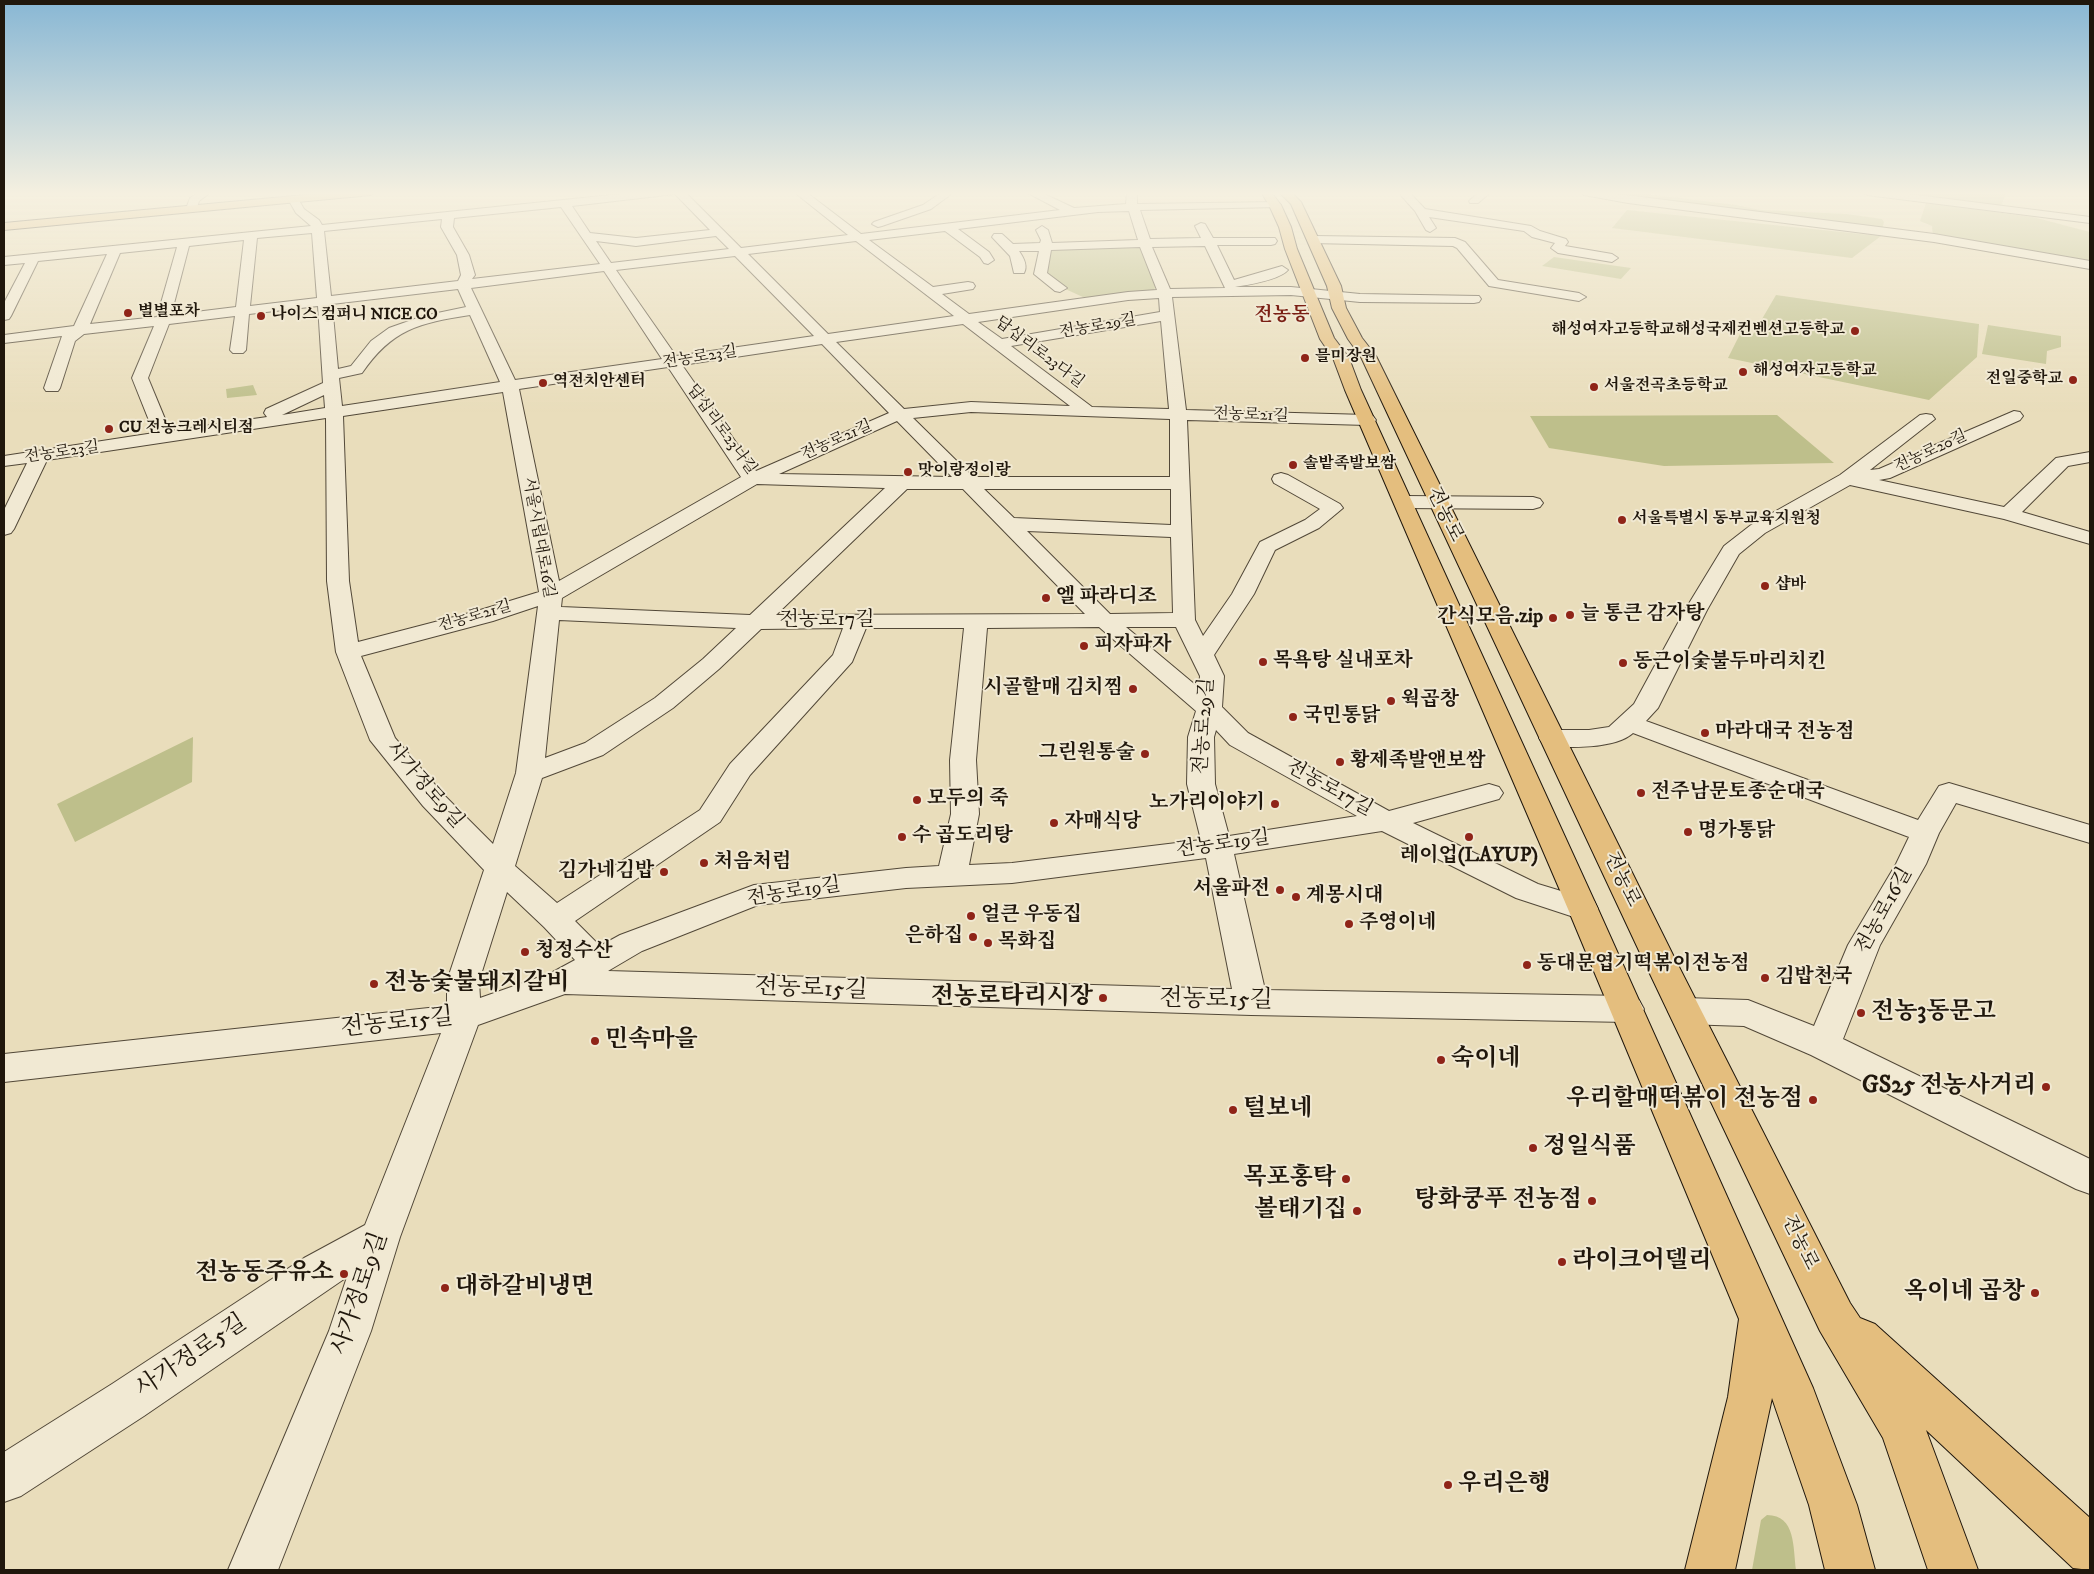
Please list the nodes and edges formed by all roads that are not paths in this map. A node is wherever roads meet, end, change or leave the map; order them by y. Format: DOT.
graph roads {
  1 [pos="30,265"];
  2 [pos="108,265"];
  3 [pos="178,265"];
  4 [pos="247,265"];
  5 [pos="322,265"];
  6 [pos="466,265"];
  7 [pos="623,265"];
  8 [pos="752,265"];
  9 [pos="894,265"];
  10 [pos="1042,265"];
  11 [pos="1154,265"];
  12 [pos="1220,265"];
  13 [pos="1299,265"];
  14 [pos="1324,265"];
  15 [pos="1479,265"];
  16 [pos="610,267"];
  17 [pos="1282,270"];
  18 [pos="463,284"];
  19 [pos="1230,285"];
  20 [pos="968,286"];
  21 [pos="1038,289"];
  22 [pos="929,292"];
  23 [pos="1210,292"];
  24 [pos="1310,293"];
  25 [pos="1165,294"];
  26 [pos="1336,296"];
  27 [pos="1579,297"];
  28 [pos="1474,299"];
  29 [pos="326,301"];
  30 [pos="963,301"];
  31 [pos="945,303"];
  32 [pos="475,310"];
  33 [pos="242,311"];
  34 [pos="1168,315"];
  35 [pos="4,316"];
  36 [pos="966,319"];
  37 [pos="163,320"];
  38 [pos="80,330"];
  39 [pos="4,339"];
  40 [pos="824,339"];
  41 [pos="999,344"];
  42 [pos="238,350"];
  43 [pos="672,362"];
  44 [pos="332,380"];
  45 [pos="510,386"];
  46 [pos="52,388"];
  47 [pos="334,412"];
  48 [pos="1088,412"];
  49 [pos="900,414"];
  50 [pos="1178,414"];
  51 [pos="2014,416"];
  52 [pos="1926,419"];
  53 [pos="1367,420"];
  54 [pos="244,426"];
  55 [pos="164,438"];
  56 [pos="40,456"];
  57 [pos="2090,458"];
  58 [pos="4,461"];
  59 [pos="752,478"];
  60 [pos="1281,479"];
  61 [pos="1846,479"];
  62 [pos="902,483"];
  63 [pos="970,483"];
  64 [pos="1180,483"];
  65 [pos="1404,502"];
  66 [pos="1437,502"];
  67 [pos="1533,503"];
  68 [pos="2008,514"];
  69 [pos="1010,524"];
  70 [pos="4,529"];
  71 [pos="1181,531"];
  72 [pos="2090,538"];
  73 [pos="550,604"];
  74 [pos="1184,620"];
  75 [pos="857,621"];
  76 [pos="976,621"];
  77 [pos="1105,621"];
  78 [pos="755,622"];
  79 [pos="348,652"];
  80 [pos="1202,655"];
  81 [pos="1209,708"];
  82 [pos="1629,722"];
  83 [pos="1552,738"];
  84 [pos="530,773"];
  85 [pos="1489,793"];
  86 [pos="1386,821"];
  87 [pos="1925,833"];
  88 [pos="2090,834"];
  89 [pos="1218,847"];
  90 [pos="499,868"];
  91 [pos="952,876"];
  92 [pos="1583,909"];
  93 [pos="555,919"];
  94 [pos="596,962"];
  95 [pos="563,982"];
  96 [pos="1251,1002"];
  97 [pos="1626,1010"];
  98 [pos="1685,1011"];
  99 [pos="464,1017"];
  100 [pos="1822,1045"];
  101 [pos="4,1068"];
  102 [pos="2090,1177"];
  103 [pos="380,1237"];
  104 [pos="1835,1317"];
  105 [pos="1760,1318"];
  106 [pos="4,1479"];
  107 [pos="2090,1552"];
  108 [pos="252,1570"];
  109 [pos="1710,1570"];
  110 [pos="1850,1570"];
  111 [pos="1953,1570"];
  1 -- 35 [label="street"];
  2 -- 38 [label="street"];
  3 -- 37 [label="street"];
  4 -- 33 [label="street"];
  5 -- 29 [label="street, 사가정로9길"];
  6 -- 18 [label="street, 서울시립대로16길"];
  7 -- 16 [label="street"];
  8 -- 40 [label="street, 전농로17길"];
  9 -- 22 [label="street, 답십리로23다길"];
  10 -- 21 [label="street"];
  11 -- 25 [label="street, 전농로29길"];
  12 -- 19 [label="street"];
  13 -- 24 [label="main road, 전농로"];
  14 -- 26 [label="main road, 전농로"];
  15 -- 27 [label="street"];
  16 -- 18 [label="street"];
  16 -- 43 [label="street, 답십리로23나길"];
  17 -- 19 [label="street"];
  18 -- 29 [label="street"];
  18 -- 32 [label="street, 서울시립대로16길"];
  19 -- 23 [label="street"];
  20 -- 22 [label="street"];
  22 -- 31 [label="street, 답십리로23다길"];
  23 -- 24 [label="street, 전농로23길"];
  23 -- 25 [label="street, 전농로23길"];
  24 -- 26 [label="street, 전농로23길"];
  24 -- 53 [label="main road, 전농로"];
  25 -- 34 [label="street, 전농로29길"];
  25 -- 36 [label="street, 전농로23길"];
  26 -- 28 [label="street, 전농로23길"];
  26 -- 66 [label="main road, 전농로"];
  29 -- 33 [label="street"];
  29 -- 44 [label="street, 사가정로9길"];
  30 -- 31 [label="street"];
  31 -- 36 [label="street, 답십리로23다길"];
  32 -- 44 [label="street"];
  32 -- 45 [label="street, 서울시립대로16길"];
  33 -- 37 [label="street"];
  33 -- 42 [label="street"];
  34 -- 41 [label="street, 전농로29길"];
  34 -- 50 [label="street, 전농로29길"];
  36 -- 40 [label="street, 전농로23길"];
  36 -- 41 [label="street, 답십리로23다길"];
  37 -- 38 [label="street"];
  37 -- 55 [label="street"];
  38 -- 39 [label="street"];
  38 -- 46 [label="street"];
  40 -- 43 [label="street, 전농로23길"];
  40 -- 49 [label="street, 전농로17길"];
  41 -- 48 [label="street, 답십리로23다길"];
  43 -- 45 [label="street, 전농로23길"];
  43 -- 59 [label="street, 답십리로23나길"];
  44 -- 47 [label="street, 사가정로9길"];
  44 -- 54 [label="street"];
  45 -- 47 [label="street, 전농로23길"];
  45 -- 73 [label="street, 서울시립대로16길"];
  47 -- 54 [label="street, 전농로23길"];
  47 -- 79 [label="street, 사가정로9길"];
  48 -- 49 [label="street, 전농로21길"];
  48 -- 50 [label="street, 전농로21길"];
  49 -- 59 [label="street, 전농로21길"];
  49 -- 63 [label="street, 전농로17길"];
  50 -- 53 [label="street, 전농로21길"];
  50 -- 64 [label="street, 전농로29길"];
  51 -- 61 [label="street, 전농로20길"];
  52 -- 61 [label="street, 전농로20길"];
  53 -- 65 [label="main road, 전농로"];
  54 -- 55 [label="street, 전농로23길"];
  55 -- 56 [label="street, 전농로23길"];
  56 -- 58 [label="street, 전농로23길"];
  56 -- 70 [label="street"];
  57 -- 68 [label="street"];
  59 -- 62 [label="street, 답십리로23나길"];
  59 -- 73 [label="street, 전농로21길"];
  60 -- 80 [label="street, 전농로29길"];
  61 -- 68 [label="street"];
  61 -- 82 [label="street, 전농로20길"];
  62 -- 63 [label="street, 답십리로23나길"];
  62 -- 78 [label="street"];
  63 -- 64 [label="street, 답십리로23나길"];
  63 -- 69 [label="street, 전농로17길"];
  64 -- 71 [label="street, 전농로29길"];
  65 -- 66 [label="street"];
  65 -- 92 [label="main road, 전농로"];
  66 -- 67 [label="street"];
  66 -- 83 [label="main road, 전농로"];
  68 -- 72 [label="street"];
  69 -- 71 [label="street"];
  69 -- 77 [label="street, 전농로17길"];
  71 -- 74 [label="street, 전농로29길"];
  73 -- 78 [label="street, 전농로17길"];
  73 -- 79 [label="street, 전농로21길"];
  73 -- 84 [label="street, 서울시립대로16길"];
  74 -- 77 [label="street"];
  74 -- 80 [label="street, 전농로29길"];
  75 -- 76 [label="street, 전농로17길"];
  75 -- 78 [label="street, 전농로17길"];
  75 -- 93 [label="street"];
  76 -- 77 [label="street, 전농로17길"];
  76 -- 91 [label="street"];
  77 -- 81 [label="street, 전농로17길"];
  78 -- 84 [label="street"];
  79 -- 90 [label="street, 사가정로9길"];
  80 -- 81 [label="street, 전농로29길"];
  81 -- 86 [label="street, 전농로17길"];
  81 -- 89 [label="street, 전농로29길"];
  82 -- 83 [label="street, 전농로20길"];
  82 -- 87 [label="street"];
  83 -- 98 [label="main road, 전농로"];
  84 -- 90 [label="street, 서울시립대로16길"];
  85 -- 86 [label="street, 전농로19길"];
  86 -- 89 [label="street, 전농로19길"];
  86 -- 92 [label="street, 전농로17길"];
  87 -- 88 [label="street, 전농로16길"];
  87 -- 100 [label="street, 전농로16길"];
  89 -- 91 [label="street, 전농로19길"];
  89 -- 96 [label="street, 전농로29길"];
  90 -- 93 [label="street, 사가정로9길"];
  90 -- 99 [label="street, 서울시립대로16길"];
  91 -- 94 [label="street, 전농로19길"];
  92 -- 97 [label="main road, 전농로"];
  93 -- 94 [label="street, 사가정로9길"];
  94 -- 95 [label="street, 전농로19길"];
  95 -- 96 [label="street, 전농로15길"];
  95 -- 99 [label="street, 전농로15길"];
  96 -- 97 [label="street, 전농로15길"];
  97 -- 105 [label="main road, 전농로"];
  98 -- 100 [label="street"];
  98 -- 104 [label="main road, 전농로"];
  99 -- 101 [label="street, 전농로15길"];
  99 -- 103 [label="street, 사가정로9길"];
  100 -- 102 [label="street"];
  103 -- 106 [label="street, 사가정로5길"];
  103 -- 108 [label="street, 사가정로9길"];
  104 -- 107 [label="main road"];
  104 -- 111 [label="main road, 전농로"];
  105 -- 109 [label="main road"];
  105 -- 110 [label="main road, 전농로"];
}
